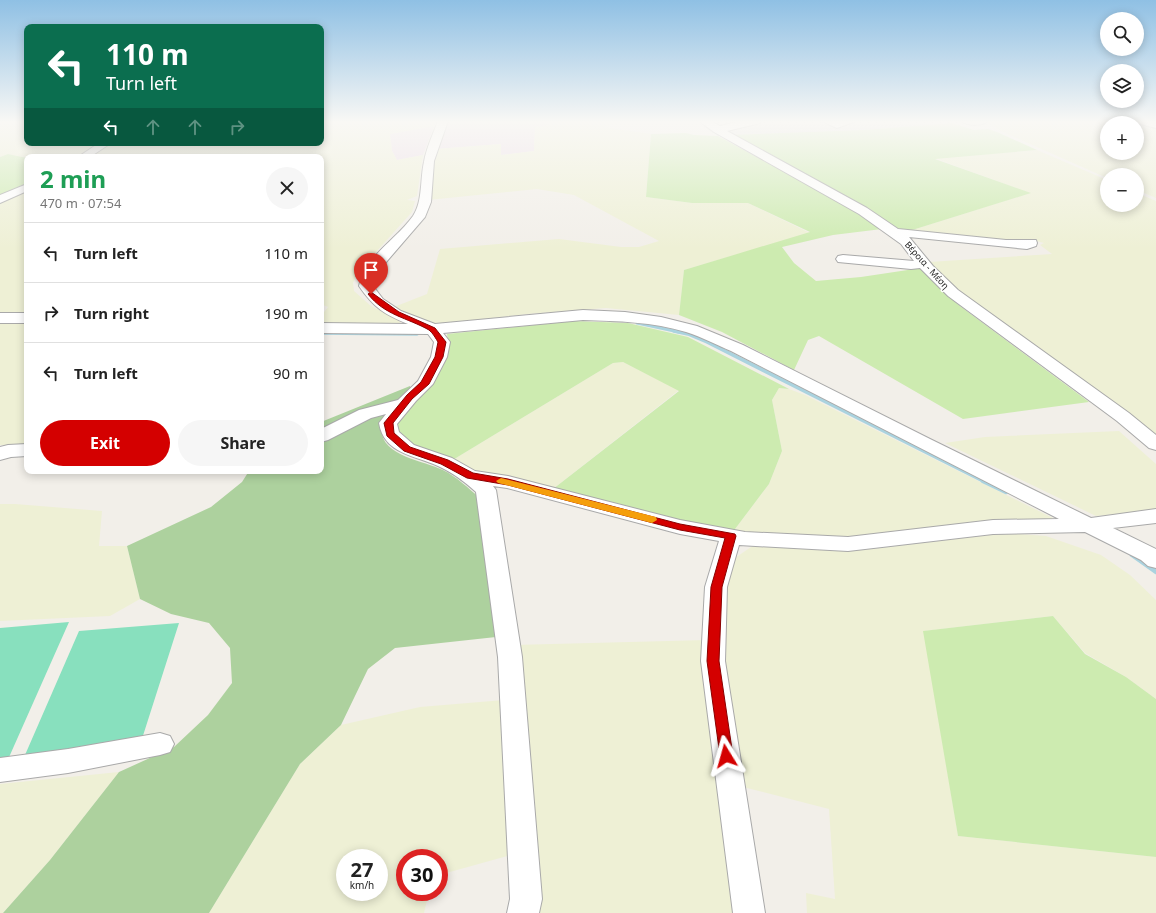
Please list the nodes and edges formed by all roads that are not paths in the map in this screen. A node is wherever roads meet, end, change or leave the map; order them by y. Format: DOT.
graph roads {
  1 [pos="429,164"];
  2 [pos="778,164"];
  3 [pos="24,188"];
  4 [pos="0,199"];
  5 [pos="895,232"];
  6 [pos="1031,242"];
  7 [pos="842,259"];
  8 [pos="924,264"];
  9 [pos="0,318"];
  10 [pos="24,318"];
  11 [pos="324,328"];
  12 [pos="433,329"];
  13 [pos="404,404"];
  14 [pos="324,434"];
  15 [pos="1156,444"];
  16 [pos="24,450"];
  17 [pos="0,454"];
  18 [pos="470,476"];
  19 [pos="1156,516"];
  20 [pos="1087,525"];
  21 [pos="731,536"];
  22 [pos="1156,561"];
  23 [pos="160,744"];
  24 [pos="0,770"];
  25 [pos="523,913"];
  26 [pos="749,913"];
  1 -- 12 [label="street"];
  2 -- 5 [label="street, Βέροια - Μέση"];
  3 -- 4 [label="street"];
  5 -- 6 [label="street"];
  5 -- 8 [label="street, Βέροια - Μέση"];
  7 -- 8 [label="street"];
  8 -- 15 [label="street, Βέροια - Μέση"];
  9 -- 10 [label="street"];
  11 -- 12 [label="street"];
  12 -- 13 [label="street"];
  12 -- 20 [label="street"];
  13 -- 14 [label="street"];
  13 -- 18 [label="street"];
  16 -- 17 [label="street"];
  18 -- 21 [label="street"];
  18 -- 25 [label="street"];
  19 -- 20 [label="street"];
  20 -- 21 [label="street"];
  20 -- 22 [label="street"];
  21 -- 26 [label="street"];
  23 -- 24 [label="street"];
}
